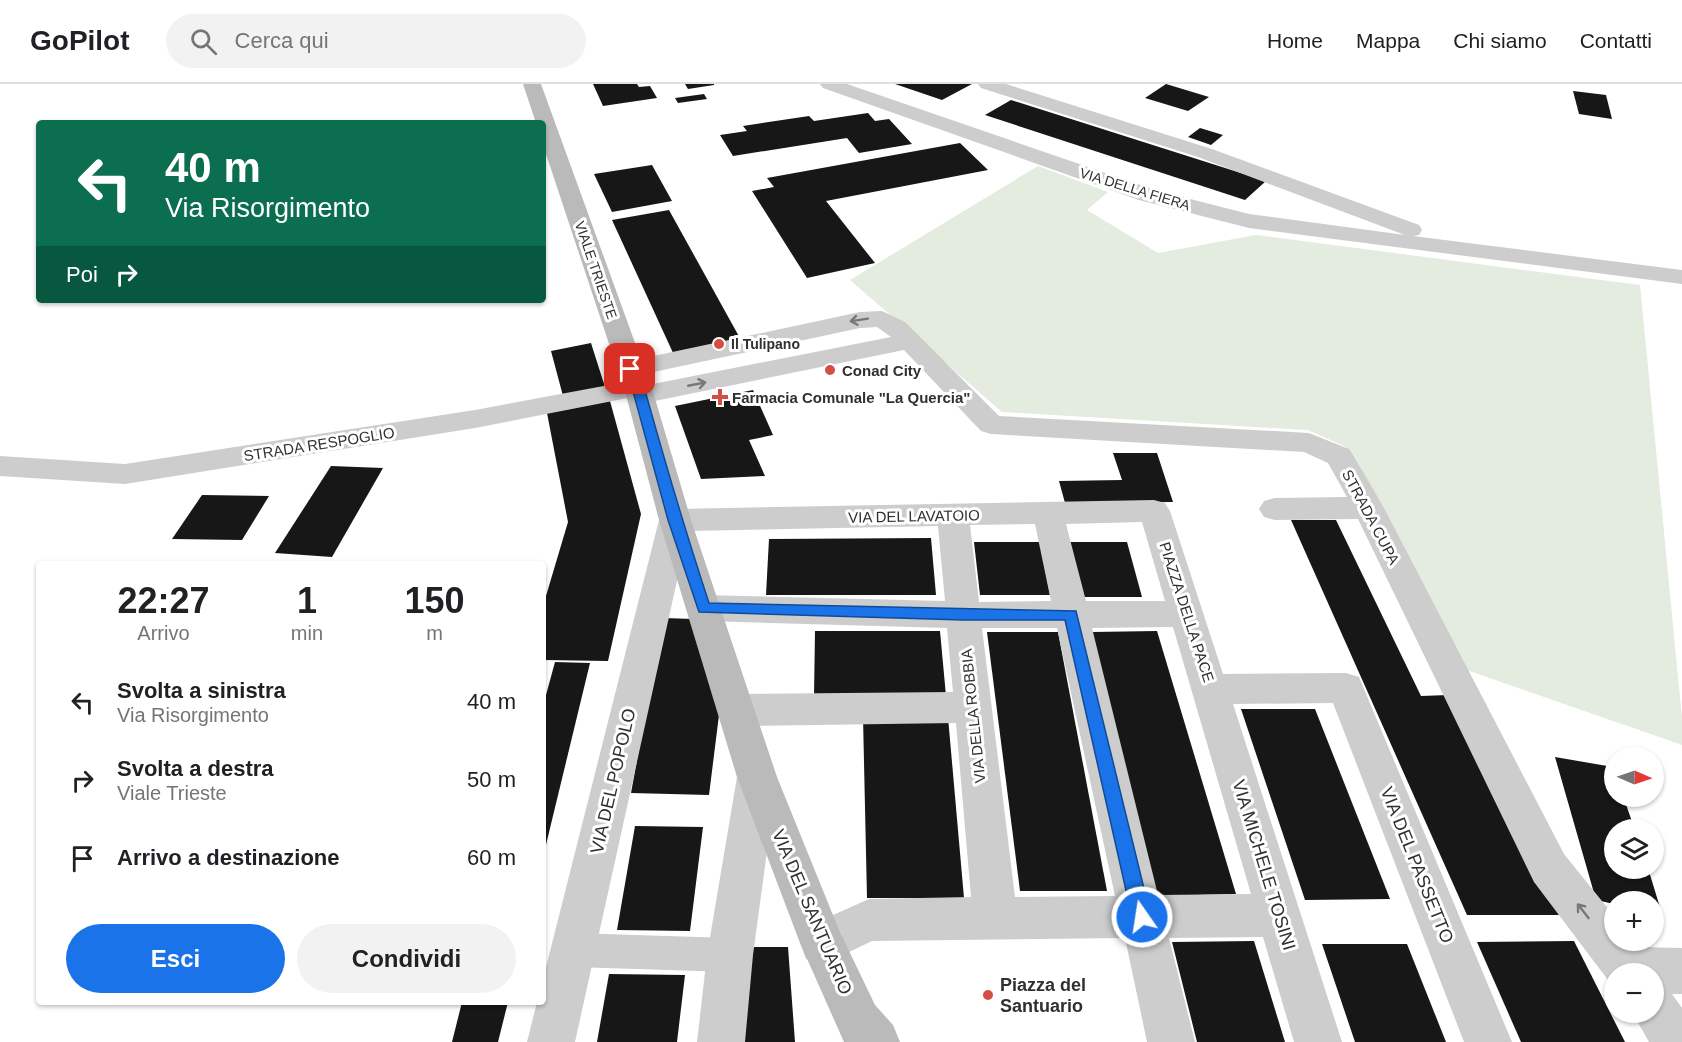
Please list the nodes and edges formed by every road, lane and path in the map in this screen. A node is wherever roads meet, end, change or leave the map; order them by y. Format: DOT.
graph roads {
  1 [pos="532,84"];
  2 [pos="829,84"];
  3 [pos="989,84"];
  4 [pos="544,120"];
  5 [pos="546,124"];
  6 [pos="1453,246"];
  7 [pos="1682,277"];
  8 [pos="909,341"];
  9 [pos="636,384"];
  10 [pos="0,466"];
  11 [pos="1368,508"];
  12 [pos="1275,510"];
  13 [pos="1154,511"];
  14 [pos="1048,513"];
  15 [pos="953,515"];
  16 [pos="675,520"];
  17 [pos="702,601"];
  18 [pos="963,615"];
  19 [pos="1071,615"];
  20 [pos="1187,615"];
  21 [pos="1346,688"];
  22 [pos="1210,689"];
  23 [pos="971,707"];
  24 [pos="737,710"];
  25 [pos="757,777"];
  26 [pos="1279,915"];
  27 [pos="995,917"];
  28 [pos="1142,917"];
  29 [pos="822,943"];
  30 [pos="573,950"];
  31 [pos="730,955"];
  32 [pos="1623,963"];
  33 [pos="1682,971"];
  34 [pos="1664,976"];
  35 [pos="1664,1022"];
  36 [pos="864,1035"];
  37 [pos="551,1042"];
  38 [pos="720,1042"];
  39 [pos="1171,1042"];
  40 [pos="1318,1042"];
  41 [pos="1488,1042"];
  42 [pos="1677,1042"];
  1 -- 4 [label="main road, VIALE TRIESTE"];
  2 -- 6 [label="street, VIA DELLA FIERA"];
  3 -- 6 [label="street, VIA DELLA FIERA"];
  5 -- 9 [label="main road, VIALE TRIESTE"];
  6 -- 7 [label="street, VIA DELLA FIERA"];
  8 -- 9 [label="street, STRADA RESPOGLIO"];
  8 -- 11 [label="street, STRADA CUPA"];
  9 -- 10 [label="street, STRADA RESPOGLIO"];
  9 -- 16 [label="main road, VIALE TRIESTE"];
  11 -- 12 [label="street"];
  32 -- 11 [label="street, STRADA CUPA, one-way"];
  13 -- 14 [label="street, VIA DEL LAVATOIO"];
  13 -- 20 [label="street, PIAZZA DELLA PACE"];
  14 -- 15 [label="street, VIA DEL LAVATOIO"];
  14 -- 19 [label="street"];
  15 -- 16 [label="street, VIA DEL LAVATOIO"];
  15 -- 18 [label="street, VIA DELLA ROBBIA"];
  16 -- 17 [label="main road, VIALE TRIESTE"];
  16 -- 30 [label="street, VIA DEL POPOLO"];
  17 -- 18 [label="street"];
  17 -- 24 [label="main road, VIA DEL SANTUARIO"];
  18 -- 19 [label="street"];
  18 -- 23 [label="street, VIA DELLA ROBBIA"];
  19 -- 20 [label="street"];
  19 -- 28 [label="street"];
  20 -- 22 [label="street, PIAZZA DELLA PACE"];
  21 -- 22 [label="street, PIAZZA DELLA PACE"];
  21 -- 41 [label="street, VIA DEL PASSETTO"];
  22 -- 26 [label="street, VIA MICHELE TOSINI"];
  23 -- 24 [label="street"];
  23 -- 27 [label="street, VIA DELLA ROBBIA"];
  24 -- 25 [label="main road, VIA DEL SANTUARIO"];
  25 -- 29 [label="main road, VIA DEL SANTUARIO"];
  25 -- 31 [label="street, VIA DEL SANTUARIO"];
  26 -- 28 [label="street"];
  26 -- 40 [label="street, VIA MICHELE TOSINI"];
  27 -- 28 [label="street"];
  27 -- 29 [label="street"];
  28 -- 39 [label="street"];
  29 -- 36 [label="main road, VIA DEL SANTUARIO"];
  30 -- 31 [label="lane"];
  30 -- 37 [label="street, VIA DEL POPOLO"];
  31 -- 38 [label="street, VIA DEL SANTUARIO"];
  33 -- 34 [label="street"];
  35 -- 42 [label="street, STRADA CUPA"];
}
